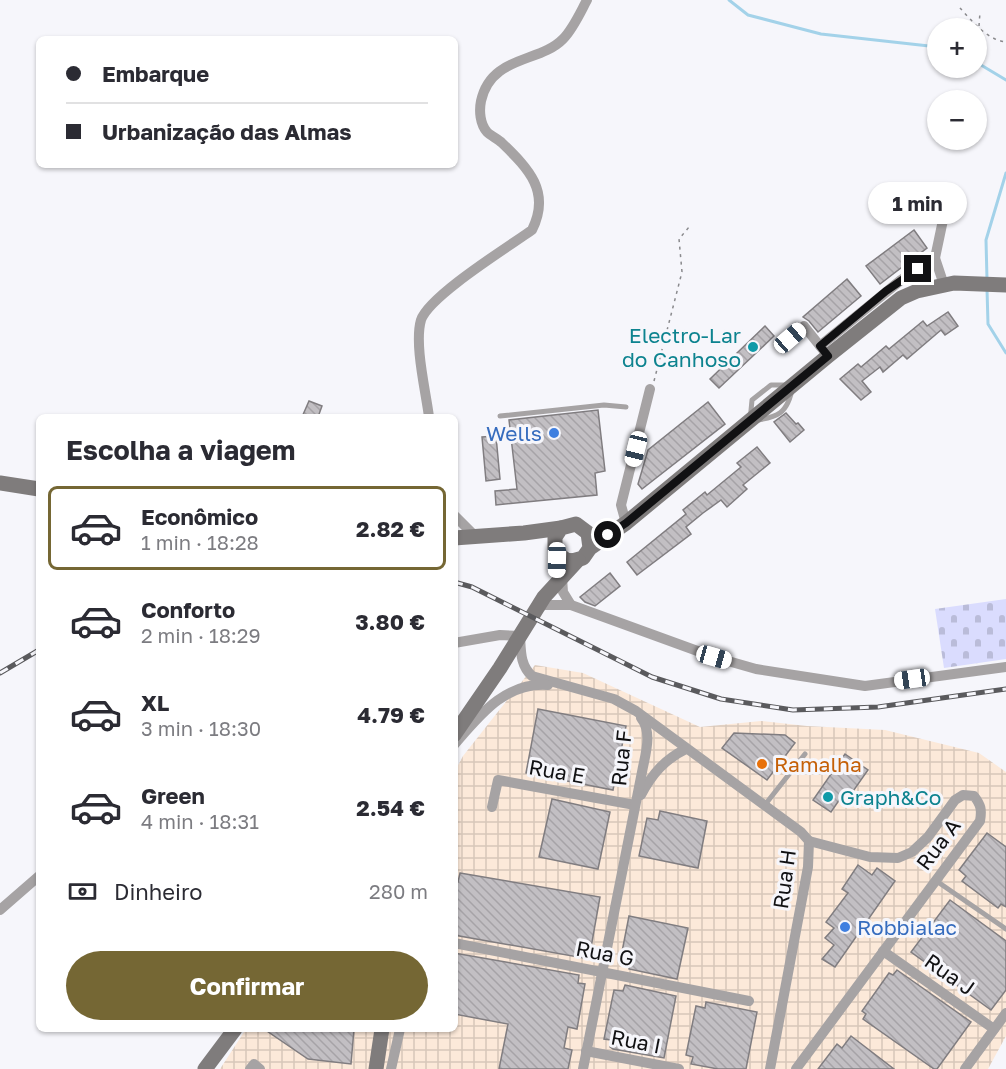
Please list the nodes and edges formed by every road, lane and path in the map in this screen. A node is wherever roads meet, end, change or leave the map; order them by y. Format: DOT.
graph roads {
  1 [pos="587,0"];
  2 [pos="960,8"];
  3 [pos="980,12"];
  4 [pos="970,18"];
  5 [pos="980,18"];
  6 [pos="987,33"];
  7 [pos="1006,42"];
  8 [pos="943,220"];
  9 [pos="689,227"];
  10 [pos="935,258"];
  11 [pos="994,284"];
  12 [pos="944,285"];
  13 [pos="790,338"];
  14 [pos="824,351"];
  15 [pos="650,389"];
  16 [pos="626,406"];
  17 [pos="429,414"];
  18 [pos="500,416"];
  19 [pos="0,483"];
  20 [pos="36,489"];
  21 [pos="458,519"];
  22 [pos="626,523"];
  23 [pos="561,528"];
  24 [pos="585,529"];
  25 [pos="524,533"];
  26 [pos="476,537"];
  27 [pos="458,538"];
  28 [pos="554,546"];
  29 [pos="590,548"];
  30 [pos="578,560"];
  31 [pos="562,578"];
  32 [pos="548,592"];
  33 [pos="571,605"];
  34 [pos="537,607"];
  35 [pos="520,636"];
  36 [pos="458,642"];
  37 [pos="1006,667"];
  38 [pos="564,686"];
  39 [pos="636,711"];
  40 [pos="458,729"];
  41 [pos="458,740"];
  42 [pos="687,749"];
  43 [pos="805,754"];
  44 [pos="635,805"];
  45 [pos="764,806"];
  46 [pos="492,807"];
  47 [pos="809,841"];
  48 [pos="36,879"];
  49 [pos="936,880"];
  50 [pos="0,910"];
  51 [pos="1006,929"];
  52 [pos="458,945"];
  53 [pos="883,951"];
  54 [pos="602,972"];
  55 [pos="749,1001"];
  56 [pos="1006,1013"];
  57 [pos="994,1029"];
  58 [pos="233,1032"];
  59 [pos="382,1032"];
  60 [pos="382,1032"];
  61 [pos="399,1032"];
  62 [pos="586,1051"];
  63 [pos="205,1069"];
  64 [pos="372,1069"];
  65 [pos="376,1069"];
  66 [pos="391,1069"];
  67 [pos="583,1069"];
  68 [pos="679,1069"];
  69 [pos="770,1069"];
  70 [pos="796,1069"];
  71 [pos="965,1069"];
  1 -- 17 [label="street"];
  2 -- 4 [label="path"];
  3 -- 5 [label="path"];
  6 -- 7 [label="path"];
  8 -- 10 [label="street"];
  9 -- 15 [label="path"];
  10 -- 12 [label="street"];
  10 -- 14 [label="street"];
  11 -- 12 [label="main road"];
  12 -- 14 [label="main road"];
  13 -- 14 [label="street"];
  14 -- 22 [label="main road"];
  15 -- 22 [label="street"];
  16 -- 18 [label="lane"];
  19 -- 20 [label="main road"];
  21 -- 26 [label="street"];
  22 -- 24 [label="main road"];
  22 -- 29 [label="main road"];
  23 -- 24 [label="main road"];
  23 -- 25 [label="main road"];
  23 -- 28 [label="main road"];
  24 -- 29 [label="main road"];
  25 -- 26 [label="main road"];
  25 -- 28 [label="main road"];
  26 -- 27 [label="main road"];
  28 -- 30 [label="main road"];
  28 -- 32 [label="main road"];
  29 -- 30 [label="main road"];
  30 -- 31 [label="main road"];
  31 -- 32 [label="main road"];
  31 -- 33 [label="street"];
  32 -- 34 [label="main road"];
  33 -- 34 [label="street"];
  33 -- 37 [label="street"];
  34 -- 35 [label="main road"];
  35 -- 36 [label="street"];
  35 -- 38 [label="street, Rua H"];
  35 -- 40 [label="main road"];
  38 -- 39 [label="street, Rua H"];
  38 -- 41 [label="street, Rua H"];
  39 -- 42 [label="street, Rua H"];
  39 -- 44 [label="street, Rua F"];
  42 -- 44 [label="street, Rua F"];
  42 -- 45 [label="street, Rua H"];
  43 -- 45 [label="lane"];
  44 -- 46 [label="street, Rua E"];
  44 -- 54 [label="street"];
  45 -- 47 [label="street, Rua H"];
  47 -- 49 [label="street, Rua A"];
  47 -- 69 [label="street, Rua H"];
  48 -- 50 [label="street"];
  49 -- 51 [label="lane"];
  49 -- 53 [label="street, Rua A"];
  52 -- 54 [label="street, Rua G"];
  53 -- 57 [label="street, Rua J"];
  53 -- 70 [label="street, Rua A"];
  54 -- 55 [label="street, Rua G"];
  54 -- 62 [label="street"];
  56 -- 57 [label="street"];
  57 -- 71 [label="street"];
  58 -- 63 [label="main road"];
  59 -- 64 [label="main road"];
  60 -- 65 [label="main road"];
  61 -- 66 [label="street"];
  62 -- 67 [label="street"];
  62 -- 68 [label="street, Rua I"];
}
